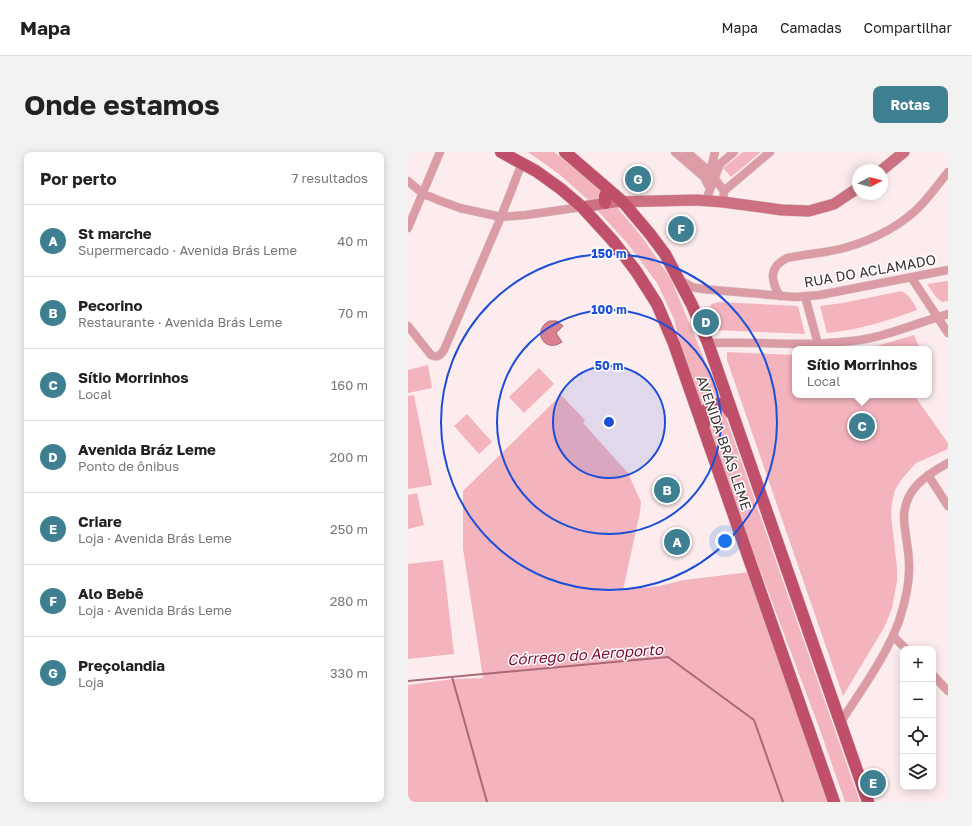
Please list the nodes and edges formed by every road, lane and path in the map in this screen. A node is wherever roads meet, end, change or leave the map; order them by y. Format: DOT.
graph roads {
  1 [pos="440,152"];
  2 [pos="505,152"];
  3 [pos="565,152"];
  4 [pos="715,152"];
  5 [pos="734,152"];
  6 [pos="770,152"];
  7 [pos="904,152"];
  8 [pos="682,153"];
  9 [pos="522,163"];
  10 [pos="888,165"];
  11 [pos="948,172"];
  12 [pos="713,174"];
  13 [pos="408,181"];
  14 [pos="608,189"];
  15 [pos="710,189"];
  16 [pos="852,192"];
  17 [pos="422,194"];
  18 [pos="724,196"];
  19 [pos="706,200"];
  20 [pos="623,202"];
  21 [pos="605,203"];
  22 [pos="582,208"];
  23 [pos="501,217"];
  24 [pos="408,228"];
  25 [pos="948,270"];
  26 [pos="911,277"];
  27 [pos="678,280"];
  28 [pos="780,296"];
  29 [pos="805,296"];
  30 [pos="948,314"];
  31 [pos="937,317"];
  32 [pos="408,326"];
  33 [pos="948,333"];
  34 [pos="708,343"];
  35 [pos="818,344"];
  36 [pos="734,416"];
  37 [pos="703,428"];
  38 [pos="948,463"];
  39 [pos="928,475"];
  40 [pos="948,506"];
  41 [pos="893,636"];
  42 [pos="903,646"];
  43 [pos="936,678"];
  44 [pos="948,690"];
  45 [pos="840,723"];
  46 [pos="834,802"];
  47 [pos="868,802"];
  1 -- 17 [label="street"];
  2 -- 9 [label="main road, AVENIDA BRÁS LEME"];
  3 -- 14 [label="main road, AVENIDA BRÁS LEME"];
  4 -- 12 [label="street"];
  5 -- 12 [label="street"];
  6 -- 18 [label="street"];
  7 -- 10 [label="street"];
  8 -- 12 [label="street"];
  8 -- 15 [label="street"];
  9 -- 22 [label="main road, AVENIDA BRÁS LEME"];
  9 -- 23 [label="street"];
  11 -- 28 [label="street"];
  12 -- 15 [label="street"];
  12 -- 18 [label="street"];
  13 -- 17 [label="street"];
  14 -- 20 [label="main road, AVENIDA BRÁS LEME"];
  14 -- 21 [label="main road"];
  15 -- 19 [label="street"];
  16 -- 18 [label="street"];
  17 -- 23 [label="street"];
  17 -- 24 [label="street"];
  18 -- 19 [label="street"];
  19 -- 20 [label="street"];
  20 -- 21 [label="street"];
  20 -- 27 [label="main road, AVENIDA BRÁS LEME"];
  21 -- 22 [label="street"];
  22 -- 23 [label="street"];
  22 -- 37 [label="main road, AVENIDA BRÁS LEME"];
  23 -- 32 [label="street"];
  25 -- 26 [label="street, RUA DO ACLAMADO"];
  26 -- 29 [label="street, RUA DO ACLAMADO"];
  26 -- 31 [label="street"];
  27 -- 28 [label="street, RUA DO ACLAMADO"];
  27 -- 34 [label="main road, AVENIDA BRÁS LEME"];
  28 -- 29 [label="street, RUA DO ACLAMADO"];
  29 -- 35 [label="street"];
  30 -- 31 [label="street"];
  31 -- 33 [label="street"];
  31 -- 35 [label="street"];
  34 -- 35 [label="street"];
  34 -- 36 [label="main road, AVENIDA BRÁS LEME"];
  36 -- 37 [label="main road"];
  36 -- 45 [label="main road, AVENIDA BRÁS LEME"];
  37 -- 46 [label="main road, AVENIDA BRÁS LEME"];
  38 -- 39 [label="street"];
  39 -- 40 [label="street"];
  39 -- 41 [label="street"];
  41 -- 42 [label="street"];
  41 -- 45 [label="street"];
  43 -- 44 [label="street"];
  45 -- 47 [label="main road, AVENIDA BRÁS LEME"];
}
